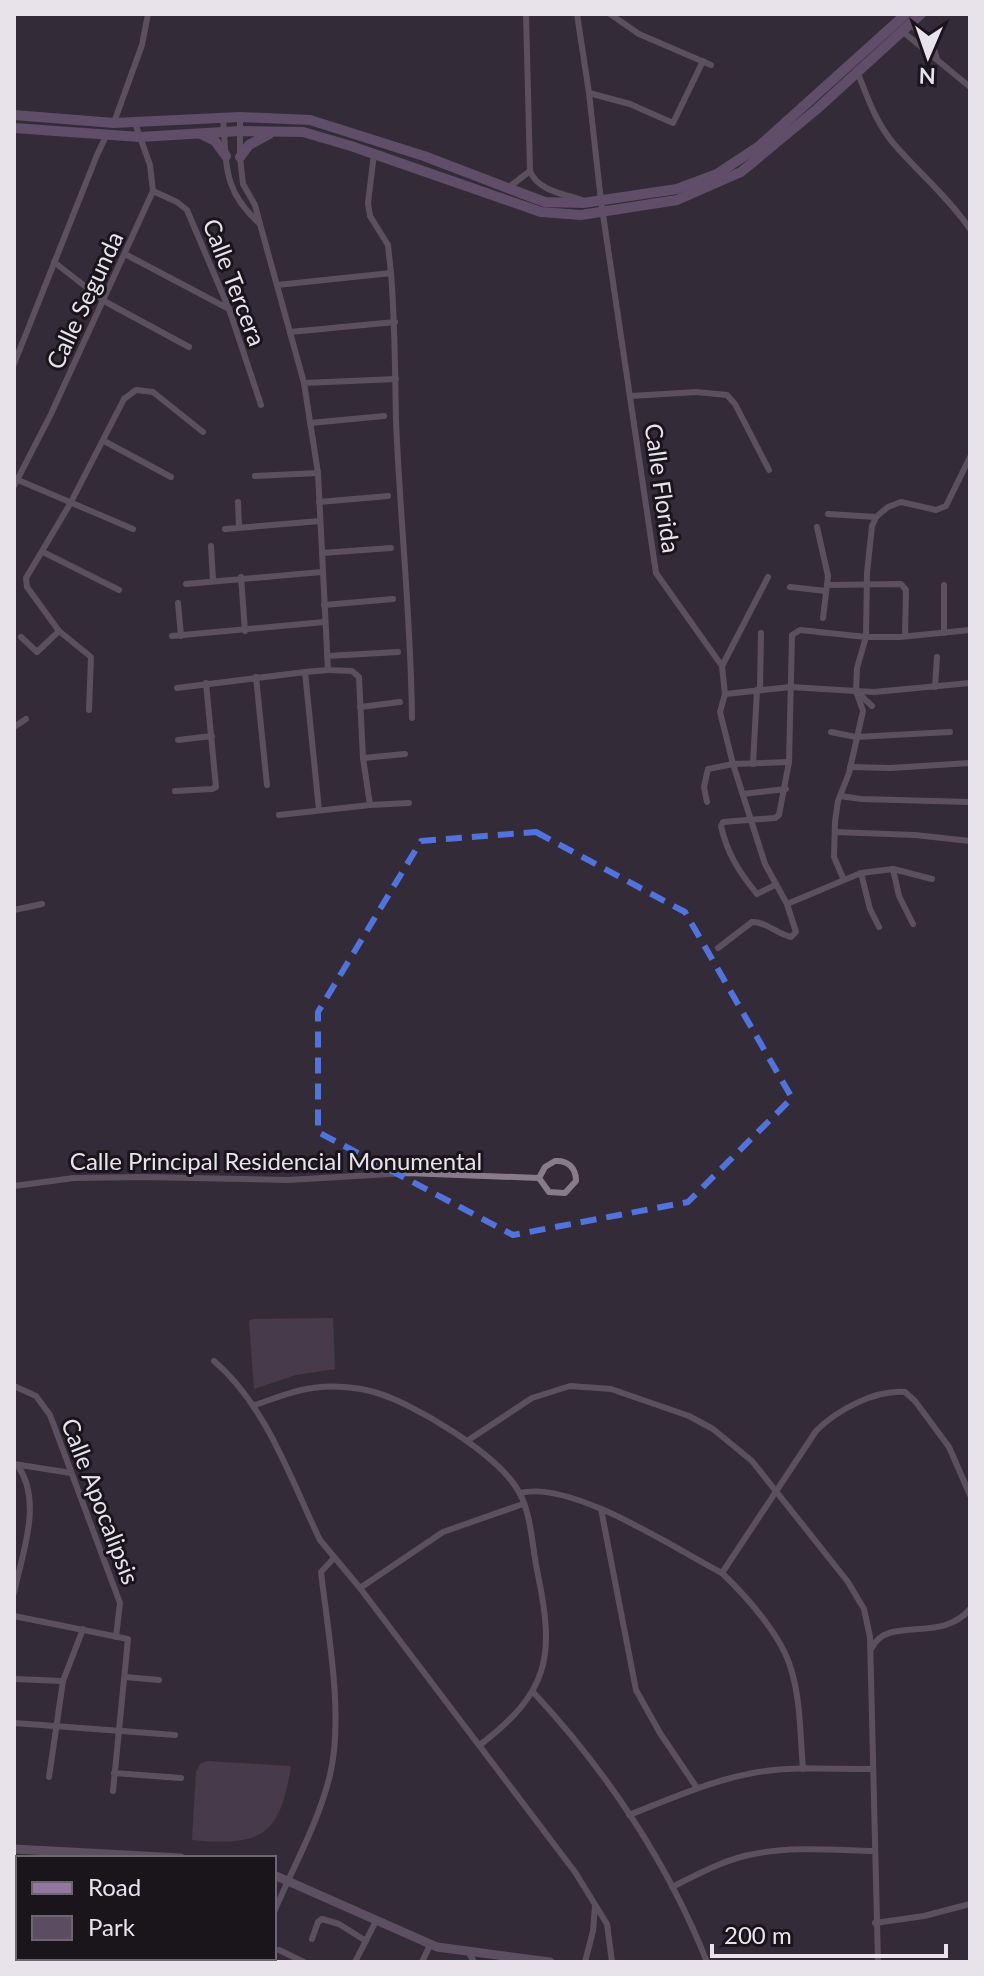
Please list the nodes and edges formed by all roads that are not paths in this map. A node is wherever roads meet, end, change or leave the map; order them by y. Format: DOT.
graph roads {
  1 [pos="148,14"];
  2 [pos="526,14"];
  3 [pos="577,14"];
  4 [pos="610,14"];
  5 [pos="921,14"];
  6 [pos="904,22"];
  7 [pos="937,59"];
  8 [pos="703,61"];
  9 [pos="711,65"];
  10 [pos="855,68"];
  11 [pos="970,87"];
  12 [pos="589,93"];
  13 [pos="14,115"];
  14 [pos="34,117"];
  15 [pos="240,117"];
  16 [pos="223,118"];
  17 [pos="114,123"];
  18 [pos="135,123"];
  19 [pos="14,128"];
  20 [pos="34,130"];
  21 [pos="240,131"];
  22 [pos="281,131"];
  23 [pos="224,132"];
  24 [pos="199,133"];
  25 [pos="107,135"];
  26 [pos="140,137"];
  27 [pos="374,154"];
  28 [pos="226,156"];
  29 [pos="240,157"];
  30 [pos="436,161"];
  31 [pos="530,171"];
  32 [pos="431,174"];
  33 [pos="243,184"];
  34 [pos="509,187"];
  35 [pos="231,188"];
  36 [pos="153,191"];
  37 [pos="598,205"];
  38 [pos="260,224"];
  39 [pos="970,229"];
  40 [pos="125,254"];
  41 [pos="54,262"];
  42 [pos="391,273"];
  43 [pos="277,285"];
  44 [pos="104,301"];
  45 [pos="229,309"];
  46 [pos="395,322"];
  47 [pos="290,332"];
  48 [pos="189,347"];
  49 [pos="14,364"];
  50 [pos="396,379"];
  51 [pos="304,383"];
  52 [pos="631,396"];
  53 [pos="261,405"];
  54 [pos="384,416"];
  55 [pos="310,423"];
  56 [pos="203,432"];
  57 [pos="104,441"];
  58 [pos="970,457"];
  59 [pos="769,470"];
  60 [pos="318,473"];
  61 [pos="255,476"];
  62 [pos="171,477"];
  63 [pos="16,483"];
  64 [pos="388,496"];
  65 [pos="238,502"];
  66 [pos="319,502"];
  67 [pos="70,504"];
  68 [pos="828,514"];
  69 [pos="876,517"];
  70 [pos="320,521"];
  71 [pos="239,527"];
  72 [pos="817,527"];
  73 [pos="133,529"];
  74 [pos="225,529"];
  75 [pos="211,546"];
  76 [pos="391,548"];
  77 [pos="43,552"];
  78 [pos="322,553"];
  79 [pos="322,572"];
  80 [pos="241,577"];
  81 [pos="768,577"];
  82 [pos="213,580"];
  83 [pos="186,584"];
  84 [pos="867,584"];
  85 [pos="944,585"];
  86 [pos="790,587"];
  87 [pos="827,588"];
  88 [pos="119,590"];
  89 [pos="393,599"];
  90 [pos="178,603"];
  91 [pos="324,605"];
  92 [pos="823,618"];
  93 [pos="324,622"];
  94 [pos="970,630"];
  95 [pos="59,631"];
  96 [pos="245,631"];
  97 [pos="761,633"];
  98 [pos="944,633"];
  99 [pos="172,636"];
  100 [pos="181,636"];
  101 [pos="905,636"];
  102 [pos="21,637"];
  103 [pos="866,637"];
  104 [pos="398,652"];
  105 [pos="327,656"];
  106 [pos="937,657"];
  107 [pos="722,666"];
  108 [pos="328,670"];
  109 [pos="305,672"];
  110 [pos="256,677"];
  111 [pos="206,683"];
  112 [pos="970,683"];
  113 [pos="791,687"];
  114 [pos="935,687"];
  115 [pos="177,688"];
  116 [pos="758,690"];
  117 [pos="856,691"];
  118 [pos="725,694"];
  119 [pos="400,702"];
  120 [pos="872,706"];
  121 [pos="360,707"];
  122 [pos="89,710"];
  123 [pos="412,718"];
  124 [pos="26,719"];
  125 [pos="14,727"];
  126 [pos="831,732"];
  127 [pos="950,732"];
  128 [pos="212,736"];
  129 [pos="856,737"];
  130 [pos="178,740"];
  131 [pos="405,754"];
  132 [pos="363,758"];
  133 [pos="789,762"];
  134 [pos="970,763"];
  135 [pos="733,764"];
  136 [pos="753,764"];
  137 [pos="850,767"];
  138 [pos="267,785"];
  139 [pos="786,789"];
  140 [pos="175,791"];
  141 [pos="743,794"];
  142 [pos="840,796"];
  143 [pos="707,802"];
  144 [pos="969,802"];
  145 [pos="409,803"];
  146 [pos="370,805"];
  147 [pos="319,810"];
  148 [pos="279,815"];
  149 [pos="750,820"];
  150 [pos="835,832"];
  151 [pos="970,841"];
  152 [pos="893,869"];
  153 [pos="861,873"];
  154 [pos="843,878"];
  155 [pos="932,879"];
  156 [pos="775,885"];
  157 [pos="42,904"];
  158 [pos="787,904"];
  159 [pos="14,910"];
  160 [pos="913,924"];
  161 [pos="879,927"];
  162 [pos="718,948"];
  163 [pos="539,1178"];
  164 [pos="14,1186"];
  165 [pos="214,1361"];
  166 [pos="14,1386"];
  167 [pos="255,1405"];
  168 [pos="467,1441"];
  169 [pos="16,1465"];
  170 [pos="71,1473"];
  171 [pos="776,1490"];
  172 [pos="520,1493"];
  173 [pos="970,1495"];
  174 [pos="523,1504"];
  175 [pos="601,1509"];
  176 [pos="333,1559"];
  177 [pos="722,1573"];
  178 [pos="360,1588"];
  179 [pos="14,1593"];
  180 [pos="970,1609"];
  181 [pos="14,1616"];
  182 [pos="83,1629"];
  183 [pos="116,1637"];
  184 [pos="870,1655"];
  185 [pos="125,1677"];
  186 [pos="14,1679"];
  187 [pos="159,1680"];
  188 [pos="63,1681"];
  189 [pos="533,1692"];
  190 [pos="14,1723"];
  191 [pos="56,1725"];
  192 [pos="119,1730"];
  193 [pos="175,1735"];
  194 [pos="480,1745"];
  195 [pos="803,1769"];
  196 [pos="871,1769"];
  197 [pos="114,1773"];
  198 [pos="49,1777"];
  199 [pos="181,1778"];
  200 [pos="697,1788"];
  201 [pos="113,1791"];
  202 [pos="629,1815"];
  203 [pos="14,1849"];
  204 [pos="873,1851"];
  205 [pos="144,1856"];
  206 [pos="276,1876"];
  207 [pos="287,1881"];
  208 [pos="672,1887"];
  209 [pos="970,1904"];
  210 [pos="595,1906"];
  211 [pos="276,1907"];
  212 [pos="376,1921"];
  213 [pos="875,1923"];
  214 [pos="312,1939"];
  215 [pos="366,1941"];
  216 [pos="430,1945"];
  217 [pos="279,1950"];
  218 [pos="471,1957"];
  219 [pos="304,1962"];
  220 [pos="355,1962"];
  221 [pos="422,1962"];
  222 [pos="550,1962"];
  223 [pos="585,1962"];
  224 [pos="612,1962"];
  225 [pos="707,1962"];
  226 [pos="878,1962"];
  1 -- 17 [label="street"];
  2 -- 31 [label="street"];
  3 -- 12 [label="street, Calle Florida"];
  4 -- 8 [label="street"];
  5 -- 6 [label="main road"];
  6 -- 7 [label="street"];
  6 -- 7 [label="street"];
  6 -- 10 [label="main road"];
  7 -- 11 [label="street"];
  8 -- 9 [label="street"];
  8 -- 12 [label="street"];
  10 -- 37 [label="main road"];
  10 -- 39 [label="street"];
  12 -- 37 [label="street, Calle Florida"];
  13 -- 14 [label="main road"];
  14 -- 17 [label="main road"];
  14 -- 20 [label="main road"];
  15 -- 16 [label="main road"];
  15 -- 21 [label="street"];
  15 -- 30 [label="main road"];
  16 -- 18 [label="main road"];
  16 -- 23 [label="street"];
  17 -- 18 [label="main road"];
  17 -- 25 [label="street"];
  18 -- 26 [label="street"];
  19 -- 20 [label="main road"];
  20 -- 25 [label="main road"];
  21 -- 22 [label="main road"];
  21 -- 23 [label="main road"];
  21 -- 29 [label="street"];
  22 -- 27 [label="main road"];
  22 -- 29 [label="main road"];
  23 -- 24 [label="main road"];
  23 -- 28 [label="street"];
  24 -- 26 [label="main road"];
  24 -- 28 [label="main road"];
  25 -- 26 [label="main road"];
  25 -- 41 [label="street"];
  26 -- 36 [label="street"];
  27 -- 32 [label="main road"];
  27 -- 42 [label="street"];
  28 -- 35 [label="street"];
  29 -- 33 [label="street"];
  30 -- 32 [label="main road"];
  30 -- 34 [label="main road"];
  31 -- 34 [label="street"];
  31 -- 37 [label="street"];
  32 -- 37 [label="main road"];
  33 -- 35 [label="street"];
  33 -- 38 [label="street"];
  34 -- 37 [label="main road"];
  35 -- 38 [label="street"];
  36 -- 40 [label="street, Calle Segunda"];
  36 -- 45 [label="street, Calle Tercera"];
  37 -- 52 [label="street, Calle Florida"];
  38 -- 43 [label="street"];
  40 -- 44 [label="street, Calle Segunda"];
  40 -- 45 [label="street"];
  41 -- 44 [label="street"];
  41 -- 49 [label="street"];
  42 -- 43 [label="street"];
  42 -- 46 [label="street"];
  43 -- 47 [label="street"];
  44 -- 48 [label="street"];
  44 -- 63 [label="street, Calle Segunda"];
  45 -- 53 [label="street, Calle Tercera"];
  46 -- 47 [label="street"];
  46 -- 50 [label="street"];
  47 -- 51 [label="street"];
  50 -- 51 [label="street"];
  50 -- 123 [label="street"];
  51 -- 55 [label="street"];
  52 -- 59 [label="street"];
  52 -- 107 [label="street, Calle Florida"];
  54 -- 55 [label="street"];
  55 -- 60 [label="street"];
  56 -- 57 [label="street"];
  57 -- 62 [label="street"];
  57 -- 67 [label="street"];
  58 -- 69 [label="street"];
  60 -- 61 [label="street"];
  60 -- 66 [label="street"];
  63 -- 67 [label="street"];
  64 -- 66 [label="street"];
  65 -- 71 [label="street"];
  66 -- 70 [label="street"];
  67 -- 73 [label="street"];
  67 -- 77 [label="street"];
  68 -- 69 [label="street"];
  69 -- 84 [label="street"];
  70 -- 71 [label="street"];
  70 -- 78 [label="street"];
  71 -- 74 [label="street"];
  72 -- 87 [label="street"];
  75 -- 82 [label="street"];
  76 -- 78 [label="street"];
  77 -- 88 [label="street"];
  77 -- 95 [label="street"];
  78 -- 79 [label="street"];
  79 -- 80 [label="street"];
  79 -- 91 [label="street"];
  80 -- 82 [label="street"];
  80 -- 96 [label="street"];
  81 -- 107 [label="street"];
  82 -- 83 [label="street"];
  84 -- 87 [label="street"];
  84 -- 101 [label="street"];
  84 -- 103 [label="street"];
  85 -- 98 [label="street"];
  86 -- 87 [label="street"];
  87 -- 92 [label="street"];
  89 -- 91 [label="street"];
  90 -- 100 [label="street"];
  91 -- 93 [label="street"];
  93 -- 96 [label="street"];
  93 -- 105 [label="street"];
  94 -- 98 [label="street"];
  95 -- 102 [label="street"];
  95 -- 122 [label="street"];
  96 -- 100 [label="street"];
  97 -- 116 [label="street"];
  98 -- 101 [label="street"];
  99 -- 100 [label="street"];
  101 -- 103 [label="street"];
  103 -- 113 [label="street"];
  103 -- 117 [label="street"];
  104 -- 105 [label="street"];
  105 -- 108 [label="street"];
  106 -- 114 [label="street"];
  107 -- 118 [label="street, Calle Florida"];
  108 -- 109 [label="street"];
  108 -- 121 [label="street"];
  109 -- 110 [label="street"];
  109 -- 147 [label="street"];
  110 -- 111 [label="street"];
  110 -- 138 [label="street"];
  111 -- 115 [label="street"];
  111 -- 128 [label="street"];
  112 -- 114 [label="street"];
  113 -- 116 [label="street"];
  113 -- 117 [label="street"];
  113 -- 133 [label="street"];
  114 -- 117 [label="street"];
  116 -- 118 [label="street"];
  116 -- 136 [label="street"];
  117 -- 120 [label="street"];
  117 -- 129 [label="street"];
  118 -- 135 [label="street, Calle Florida"];
  119 -- 121 [label="street"];
  121 -- 132 [label="street"];
  124 -- 125 [label="street"];
  126 -- 129 [label="street"];
  127 -- 129 [label="street"];
  128 -- 130 [label="street"];
  128 -- 140 [label="street"];
  129 -- 137 [label="street"];
  131 -- 132 [label="street"];
  132 -- 146 [label="street"];
  133 -- 136 [label="street"];
  133 -- 139 [label="street"];
  134 -- 137 [label="street"];
  135 -- 136 [label="street"];
  135 -- 141 [label="street, Calle Florida"];
  135 -- 143 [label="street"];
  137 -- 142 [label="street"];
  139 -- 141 [label="street"];
  139 -- 149 [label="street"];
  141 -- 149 [label="street, Calle Florida"];
  142 -- 144 [label="street"];
  142 -- 150 [label="street"];
  145 -- 146 [label="street"];
  146 -- 147 [label="street"];
  147 -- 148 [label="street"];
  149 -- 156 [label="street, Calle Florida"];
  149 -- 156 [label="street"];
  150 -- 151 [label="street"];
  150 -- 154 [label="street"];
  152 -- 153 [label="street"];
  152 -- 155 [label="street"];
  152 -- 160 [label="street"];
  153 -- 154 [label="street"];
  153 -- 161 [label="street"];
  154 -- 158 [label="street"];
  156 -- 158 [label="street, Calle Florida"];
  157 -- 159 [label="street"];
  158 -- 162 [label="street"];
  163 -- 163 [label="street"];
  163 -- 164 [label="street, Calle Principal Residencial Monumental"];
  165 -- 167 [label="street"];
  166 -- 170 [label="street, Calle Apocalipsis"];
  167 -- 168 [label="street"];
  167 -- 176 [label="street"];
  168 -- 171 [label="street"];
  168 -- 172 [label="street"];
  169 -- 170 [label="street"];
  169 -- 179 [label="street"];
  170 -- 183 [label="street, Calle Apocalipsis"];
  171 -- 173 [label="street"];
  171 -- 177 [label="street"];
  171 -- 184 [label="street"];
  172 -- 174 [label="street"];
  172 -- 175 [label="street"];
  174 -- 178 [label="street"];
  174 -- 189 [label="street"];
  175 -- 177 [label="street"];
  175 -- 200 [label="street"];
  176 -- 178 [label="street"];
  176 -- 207 [label="street"];
  177 -- 195 [label="street"];
  178 -- 194 [label="street"];
  180 -- 184 [label="street"];
  181 -- 182 [label="street"];
  182 -- 183 [label="street"];
  182 -- 188 [label="street"];
  183 -- 185 [label="street"];
  184 -- 196 [label="street"];
  185 -- 187 [label="street"];
  185 -- 192 [label="street"];
  186 -- 188 [label="street"];
  188 -- 191 [label="street"];
  189 -- 194 [label="street"];
  189 -- 202 [label="street"];
  190 -- 191 [label="street"];
  191 -- 192 [label="street"];
  191 -- 198 [label="street"];
  192 -- 193 [label="street"];
  192 -- 197 [label="street"];
  194 -- 210 [label="street"];
  195 -- 196 [label="street"];
  195 -- 200 [label="street"];
  196 -- 204 [label="street"];
  197 -- 199 [label="street"];
  197 -- 201 [label="street"];
  200 -- 202 [label="street"];
  202 -- 208 [label="street"];
  203 -- 205 [label="street"];
  204 -- 208 [label="street"];
  204 -- 213 [label="street"];
  206 -- 207 [label="street"];
  207 -- 211 [label="street"];
  207 -- 212 [label="street"];
  208 -- 225 [label="street"];
  209 -- 213 [label="street"];
  210 -- 223 [label="street"];
  210 -- 224 [label="street"];
  212 -- 215 [label="street"];
  212 -- 216 [label="street"];
  213 -- 226 [label="street"];
  214 -- 215 [label="street"];
  215 -- 220 [label="street"];
  216 -- 218 [label="street"];
  216 -- 221 [label="street"];
  217 -- 219 [label="street"];
  218 -- 222 [label="street"];
}
